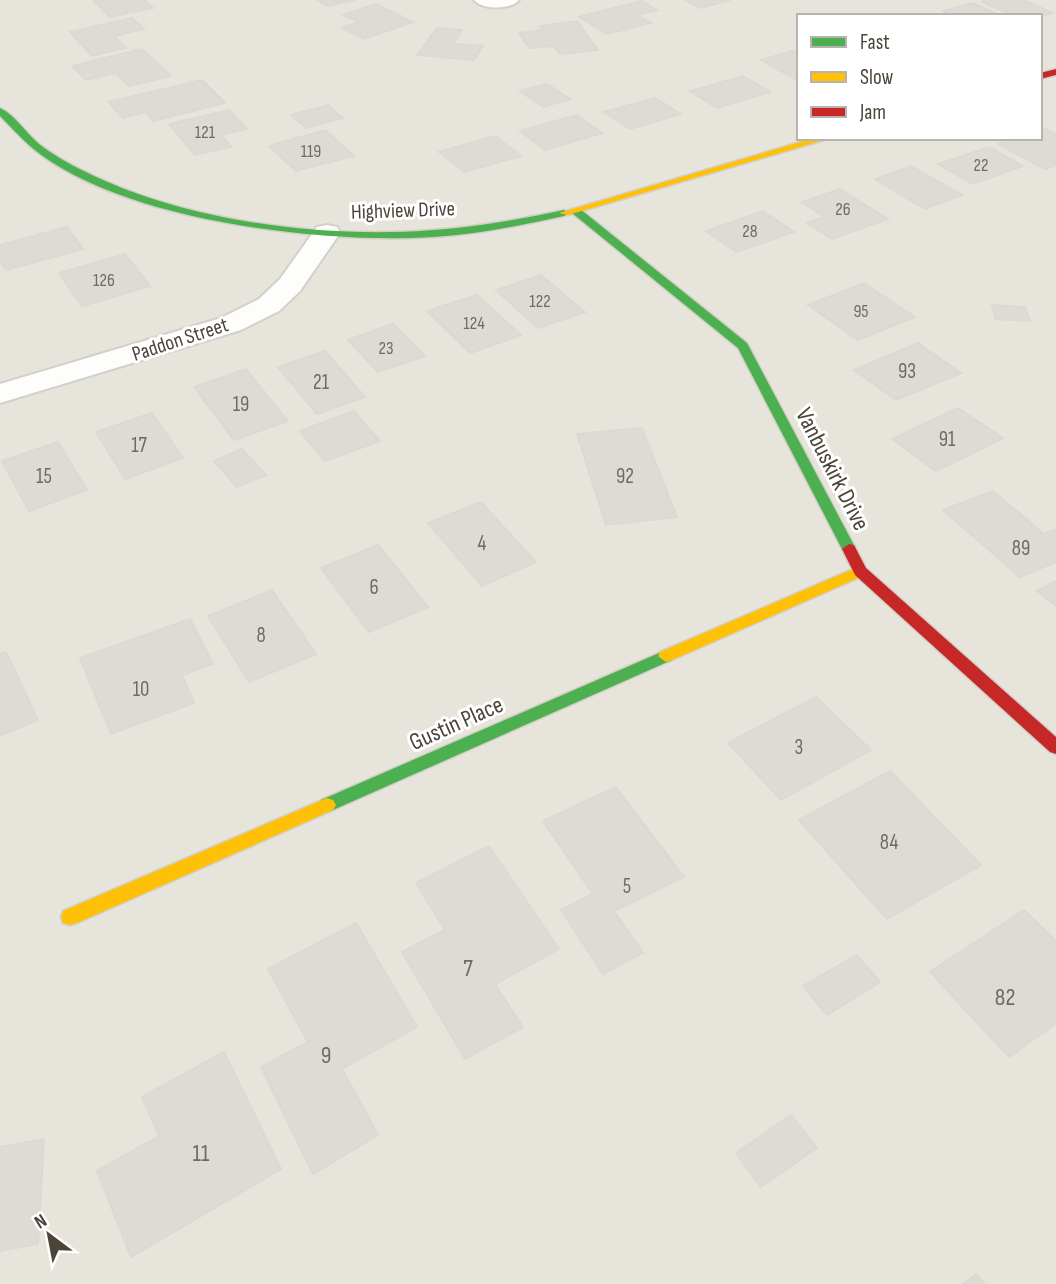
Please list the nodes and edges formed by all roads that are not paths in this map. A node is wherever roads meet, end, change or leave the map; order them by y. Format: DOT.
graph roads {
  1 [pos="484,0"];
  2 [pos="509,0"];
  3 [pos="0,111"];
  4 [pos="8,132"];
  5 [pos="819,140"];
  6 [pos="576,211"];
  7 [pos="327,233"];
  8 [pos="0,394"];
  9 [pos="860,571"];
  10 [pos="1056,747"];
  11 [pos="69,917"];
  1 -- 2 [label="street"];
  3 -- 4 [label="street, Highview Drive"];
  4 -- 7 [label="street, Highview Drive"];
  5 -- 6 [label="street, Highview Drive"];
  6 -- 7 [label="street, Highview Drive"];
  6 -- 9 [label="street, Vanbuskirk Drive"];
  7 -- 8 [label="street, Paddon Street"];
  9 -- 10 [label="street, Vanbuskirk Drive"];
  9 -- 11 [label="street, Gustin Place"];
}
